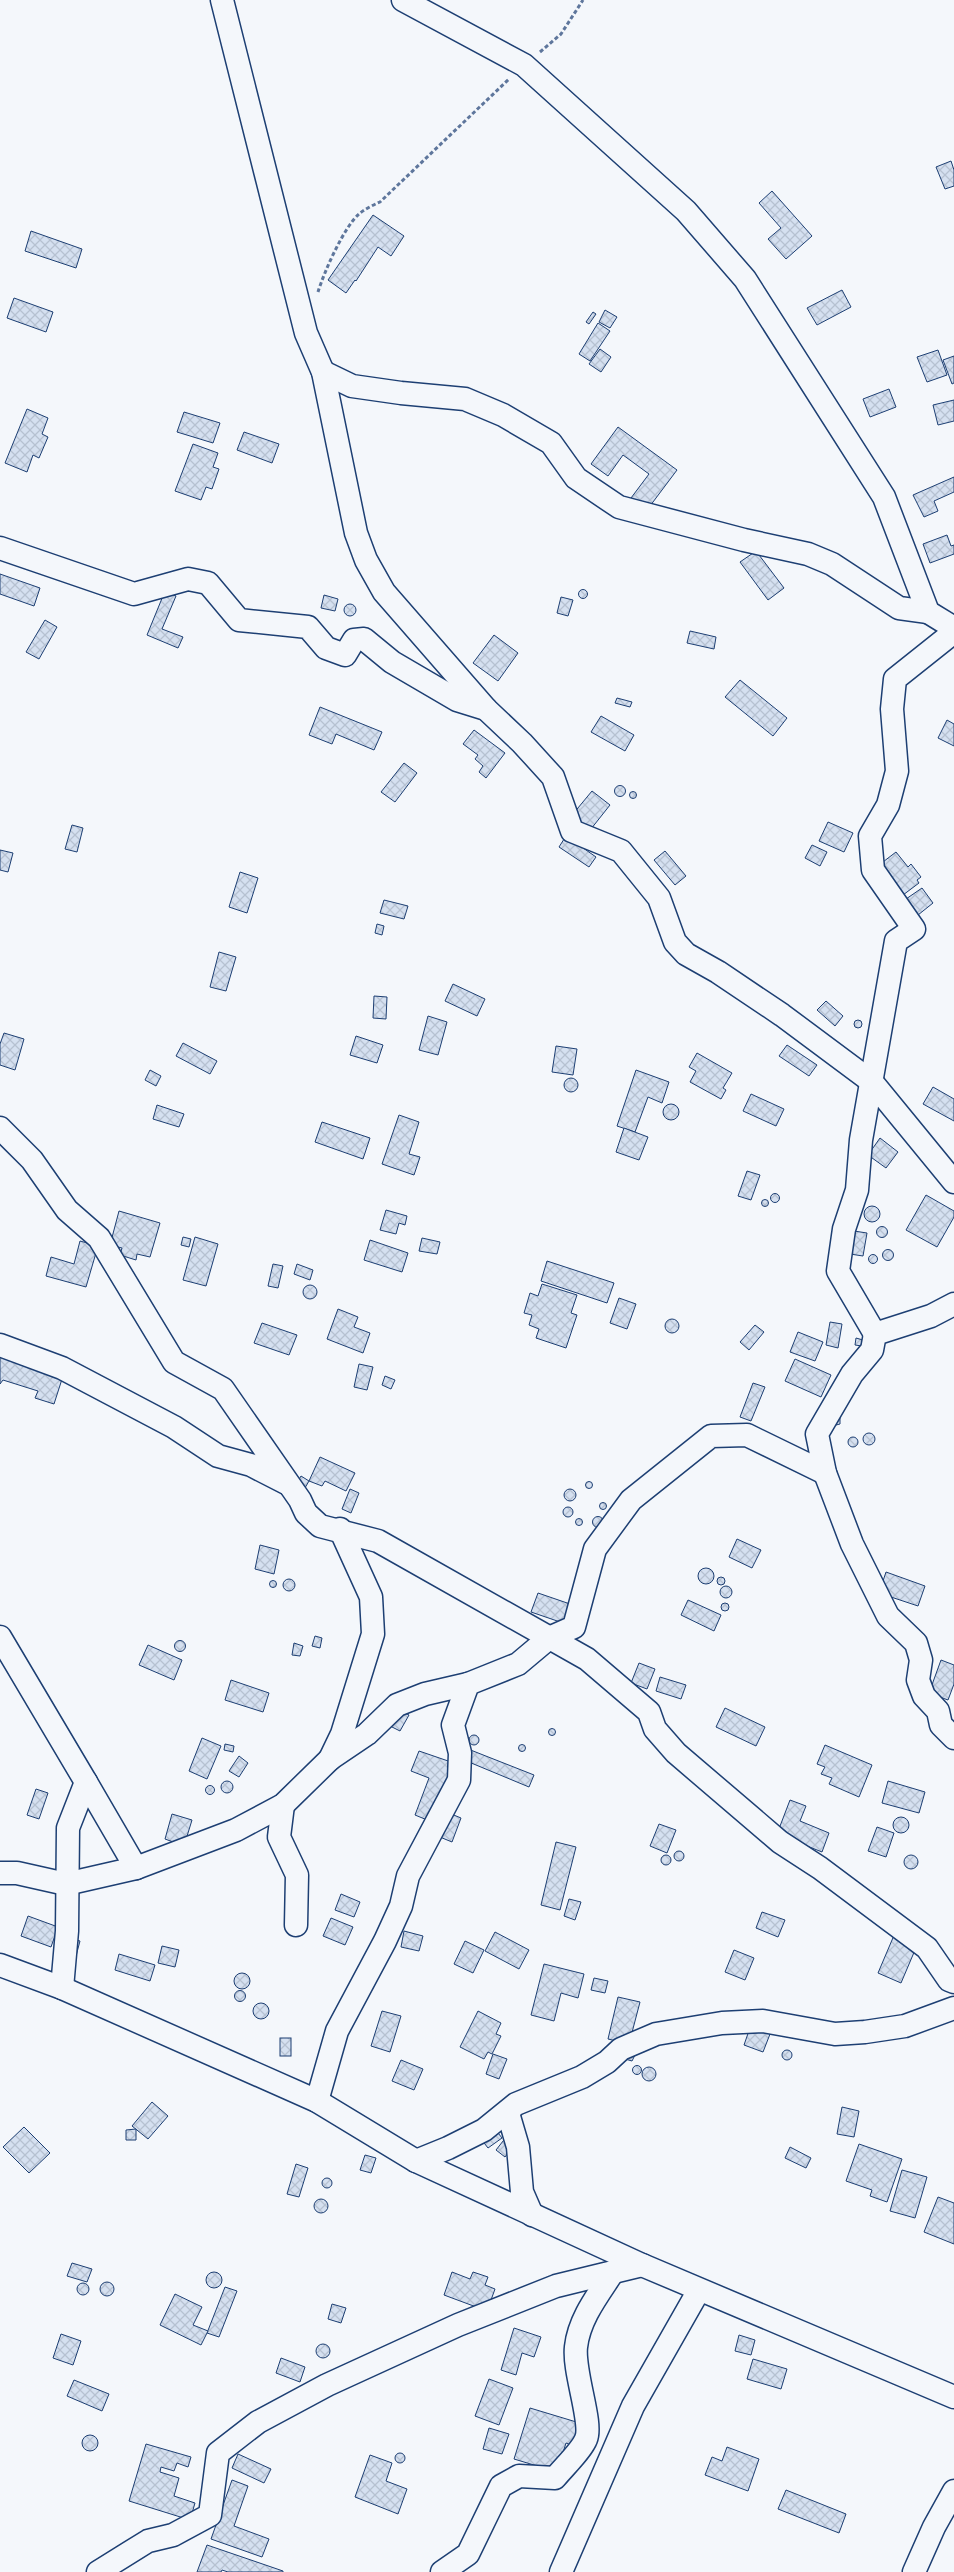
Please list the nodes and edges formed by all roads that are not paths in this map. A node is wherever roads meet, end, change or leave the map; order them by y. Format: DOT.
graph roads {
  1 [pos="222,0"];
  2 [pos="403,0"];
  3 [pos="323,372"];
  4 [pos="0,548"];
  5 [pos="928,612"];
  6 [pos="954,630"];
  7 [pos="486,709"];
  8 [pos="872,1082"];
  9 [pos="0,1128"];
  10 [pos="954,1182"];
  11 [pos="954,1304"];
  12 [pos="875,1334"];
  13 [pos="0,1345"];
  14 [pos="825,1473"];
  15 [pos="287,1483"];
  16 [pos="340,1529"];
  17 [pos="0,1638"];
  18 [pos="549,1638"];
  19 [pos="468,1684"];
  20 [pos="954,1738"];
  21 [pos="330,1759"];
  22 [pos="86,1782"];
  23 [pos="283,1805"];
  24 [pos="136,1868"];
  25 [pos="0,1873"];
  26 [pos="66,1884"];
  27 [pos="296,1925"];
  28 [pos="0,1966"];
  29 [pos="954,1982"];
  30 [pos="62,1988"];
  31 [pos="954,2008"];
  32 [pos="317,2101"];
  33 [pos="508,2113"];
  34 [pos="416,2161"];
  35 [pos="532,2215"];
  36 [pos="642,2265"];
  37 [pos="613,2272"];
  38 [pos="699,2290"];
  39 [pos="954,2397"];
  40 [pos="954,2491"];
  41 [pos="105,2569"];
  42 [pos="442,2572"];
  43 [pos="560,2572"];
  44 [pos="914,2572"];
  1 -- 3 [label="street"];
  2 -- 5 [label="street"];
  3 -- 5 [label="street"];
  3 -- 7 [label="street"];
  4 -- 7 [label="street"];
  5 -- 6 [label="street"];
  6 -- 8 [label="street"];
  7 -- 8 [label="street"];
  8 -- 10 [label="street"];
  8 -- 12 [label="street"];
  9 -- 15 [label="street"];
  11 -- 12 [label="street"];
  12 -- 14 [label="street"];
  13 -- 15 [label="street"];
  14 -- 18 [label="street"];
  14 -- 20 [label="street"];
  15 -- 16 [label="street"];
  16 -- 18 [label="street"];
  16 -- 21 [label="street"];
  17 -- 22 [label="street"];
  18 -- 19 [label="street"];
  18 -- 29 [label="street"];
  19 -- 21 [label="street"];
  19 -- 32 [label="street"];
  21 -- 23 [label="street"];
  22 -- 24 [label="street"];
  22 -- 26 [label="street"];
  23 -- 24 [label="street"];
  23 -- 27 [label="street"];
  24 -- 26 [label="street"];
  25 -- 26 [label="street"];
  26 -- 30 [label="street"];
  28 -- 30 [label="street"];
  30 -- 32 [label="street"];
  31 -- 33 [label="street"];
  32 -- 34 [label="street"];
  33 -- 34 [label="street"];
  33 -- 35 [label="street"];
  34 -- 35 [label="street"];
  35 -- 36 [label="street"];
  36 -- 37 [label="street"];
  36 -- 38 [label="street"];
  37 -- 41 [label="street"];
  37 -- 42 [label="street"];
  38 -- 39 [label="street"];
  38 -- 43 [label="street"];
  40 -- 44 [label="street"];
}
